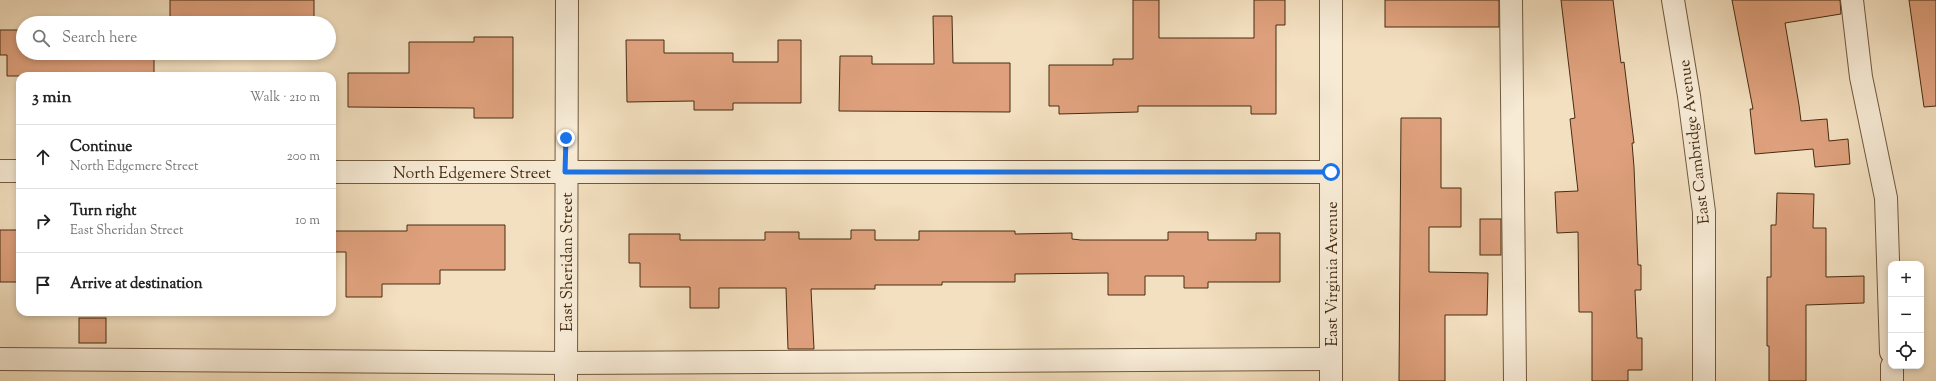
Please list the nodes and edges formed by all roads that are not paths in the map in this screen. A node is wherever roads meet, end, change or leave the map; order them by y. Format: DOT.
graph roads {
  1 [pos="567,0"];
  2 [pos="1331,0"];
  3 [pos="1512,0"];
  4 [pos="1673,0"];
  5 [pos="1852,0"];
  6 [pos="0,171"];
  7 [pos="16,171"];
  8 [pos="336,172"];
  9 [pos="565,172"];
  10 [pos="1331,172"];
  11 [pos="1890,333"];
  12 [pos="0,359"];
  13 [pos="1331,360"];
  14 [pos="1892,369"];
  15 [pos="566,372"];
  16 [pos="1331,381"];
  17 [pos="1515,381"];
  18 [pos="1704,381"];
  19 [pos="1892,381"];
  1 -- 9 [label="street, East Sheridan Street"];
  2 -- 10 [label="street, East Virginia Avenue"];
  3 -- 17 [label="street"];
  4 -- 18 [label="street, East Cambridge Avenue"];
  5 -- 11 [label="street"];
  6 -- 7 [label="street"];
  8 -- 9 [label="street, North Edgemere Street"];
  9 -- 10 [label="street, North Edgemere Street"];
  9 -- 15 [label="street, East Sheridan Street"];
  10 -- 13 [label="street, East Virginia Avenue"];
  12 -- 15 [label="street"];
  13 -- 15 [label="street"];
  13 -- 16 [label="street, East Virginia Avenue"];
  14 -- 19 [label="street"];
}
